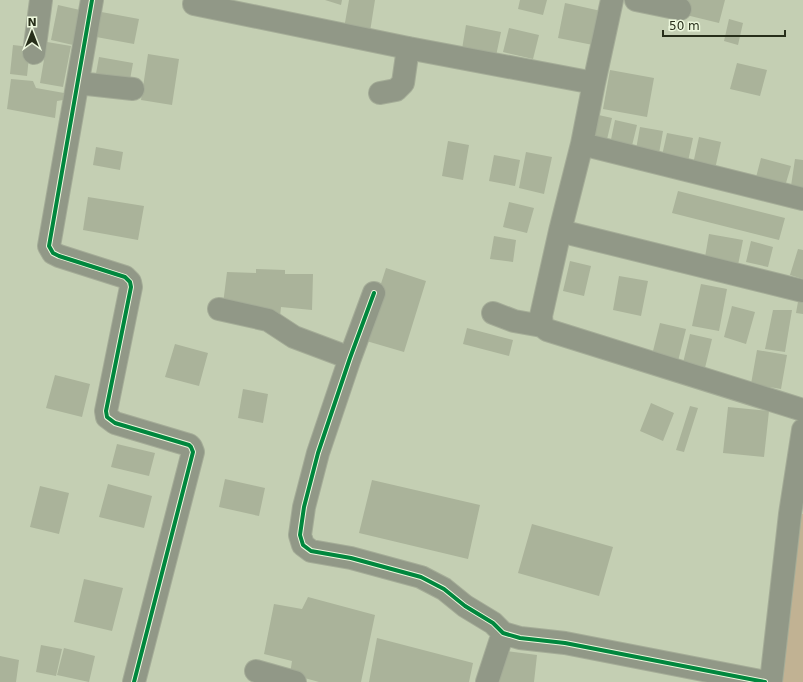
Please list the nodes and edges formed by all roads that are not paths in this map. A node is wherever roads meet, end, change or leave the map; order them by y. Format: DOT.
graph roads {
  1 [pos="41,0"];
  2 [pos="92,0"];
  3 [pos="612,0"];
  4 [pos="636,0"];
  5 [pos="194,4"];
  6 [pos="680,9"];
  7 [pos="408,48"];
  8 [pos="34,53"];
  9 [pos="78,82"];
  10 [pos="594,83"];
  11 [pos="133,89"];
  12 [pos="380,93"];
  13 [pos="582,144"];
  14 [pos="803,199"];
  15 [pos="560,231"];
  16 [pos="803,291"];
  17 [pos="374,294"];
  18 [pos="219,309"];
  19 [pos="493,313"];
  20 [pos="542,326"];
  21 [pos="350,358"];
  22 [pos="803,410"];
  23 [pos="803,430"];
  24 [pos="800,464"];
  25 [pos="503,633"];
  26 [pos="256,671"];
  27 [pos="134,682"];
  28 [pos="295,682"];
  29 [pos="487,682"];
  30 [pos="765,682"];
  31 [pos="771,682"];
  1 -- 8 [label="street"];
  2 -- 9 [label="street"];
  3 -- 10 [label="street"];
  4 -- 6 [label="street"];
  5 -- 7 [label="street"];
  7 -- 10 [label="street"];
  7 -- 12 [label="street"];
  9 -- 11 [label="street"];
  9 -- 27 [label="street"];
  10 -- 13 [label="street"];
  13 -- 14 [label="street"];
  13 -- 15 [label="street"];
  15 -- 16 [label="street"];
  15 -- 20 [label="street"];
  17 -- 21 [label="street"];
  18 -- 21 [label="street"];
  19 -- 20 [label="street"];
  20 -- 22 [label="street"];
  21 -- 25 [label="street"];
  23 -- 24 [label="street"];
  24 -- 31 [label="street"];
  25 -- 29 [label="street"];
  25 -- 30 [label="street"];
  26 -- 28 [label="street"];
}
